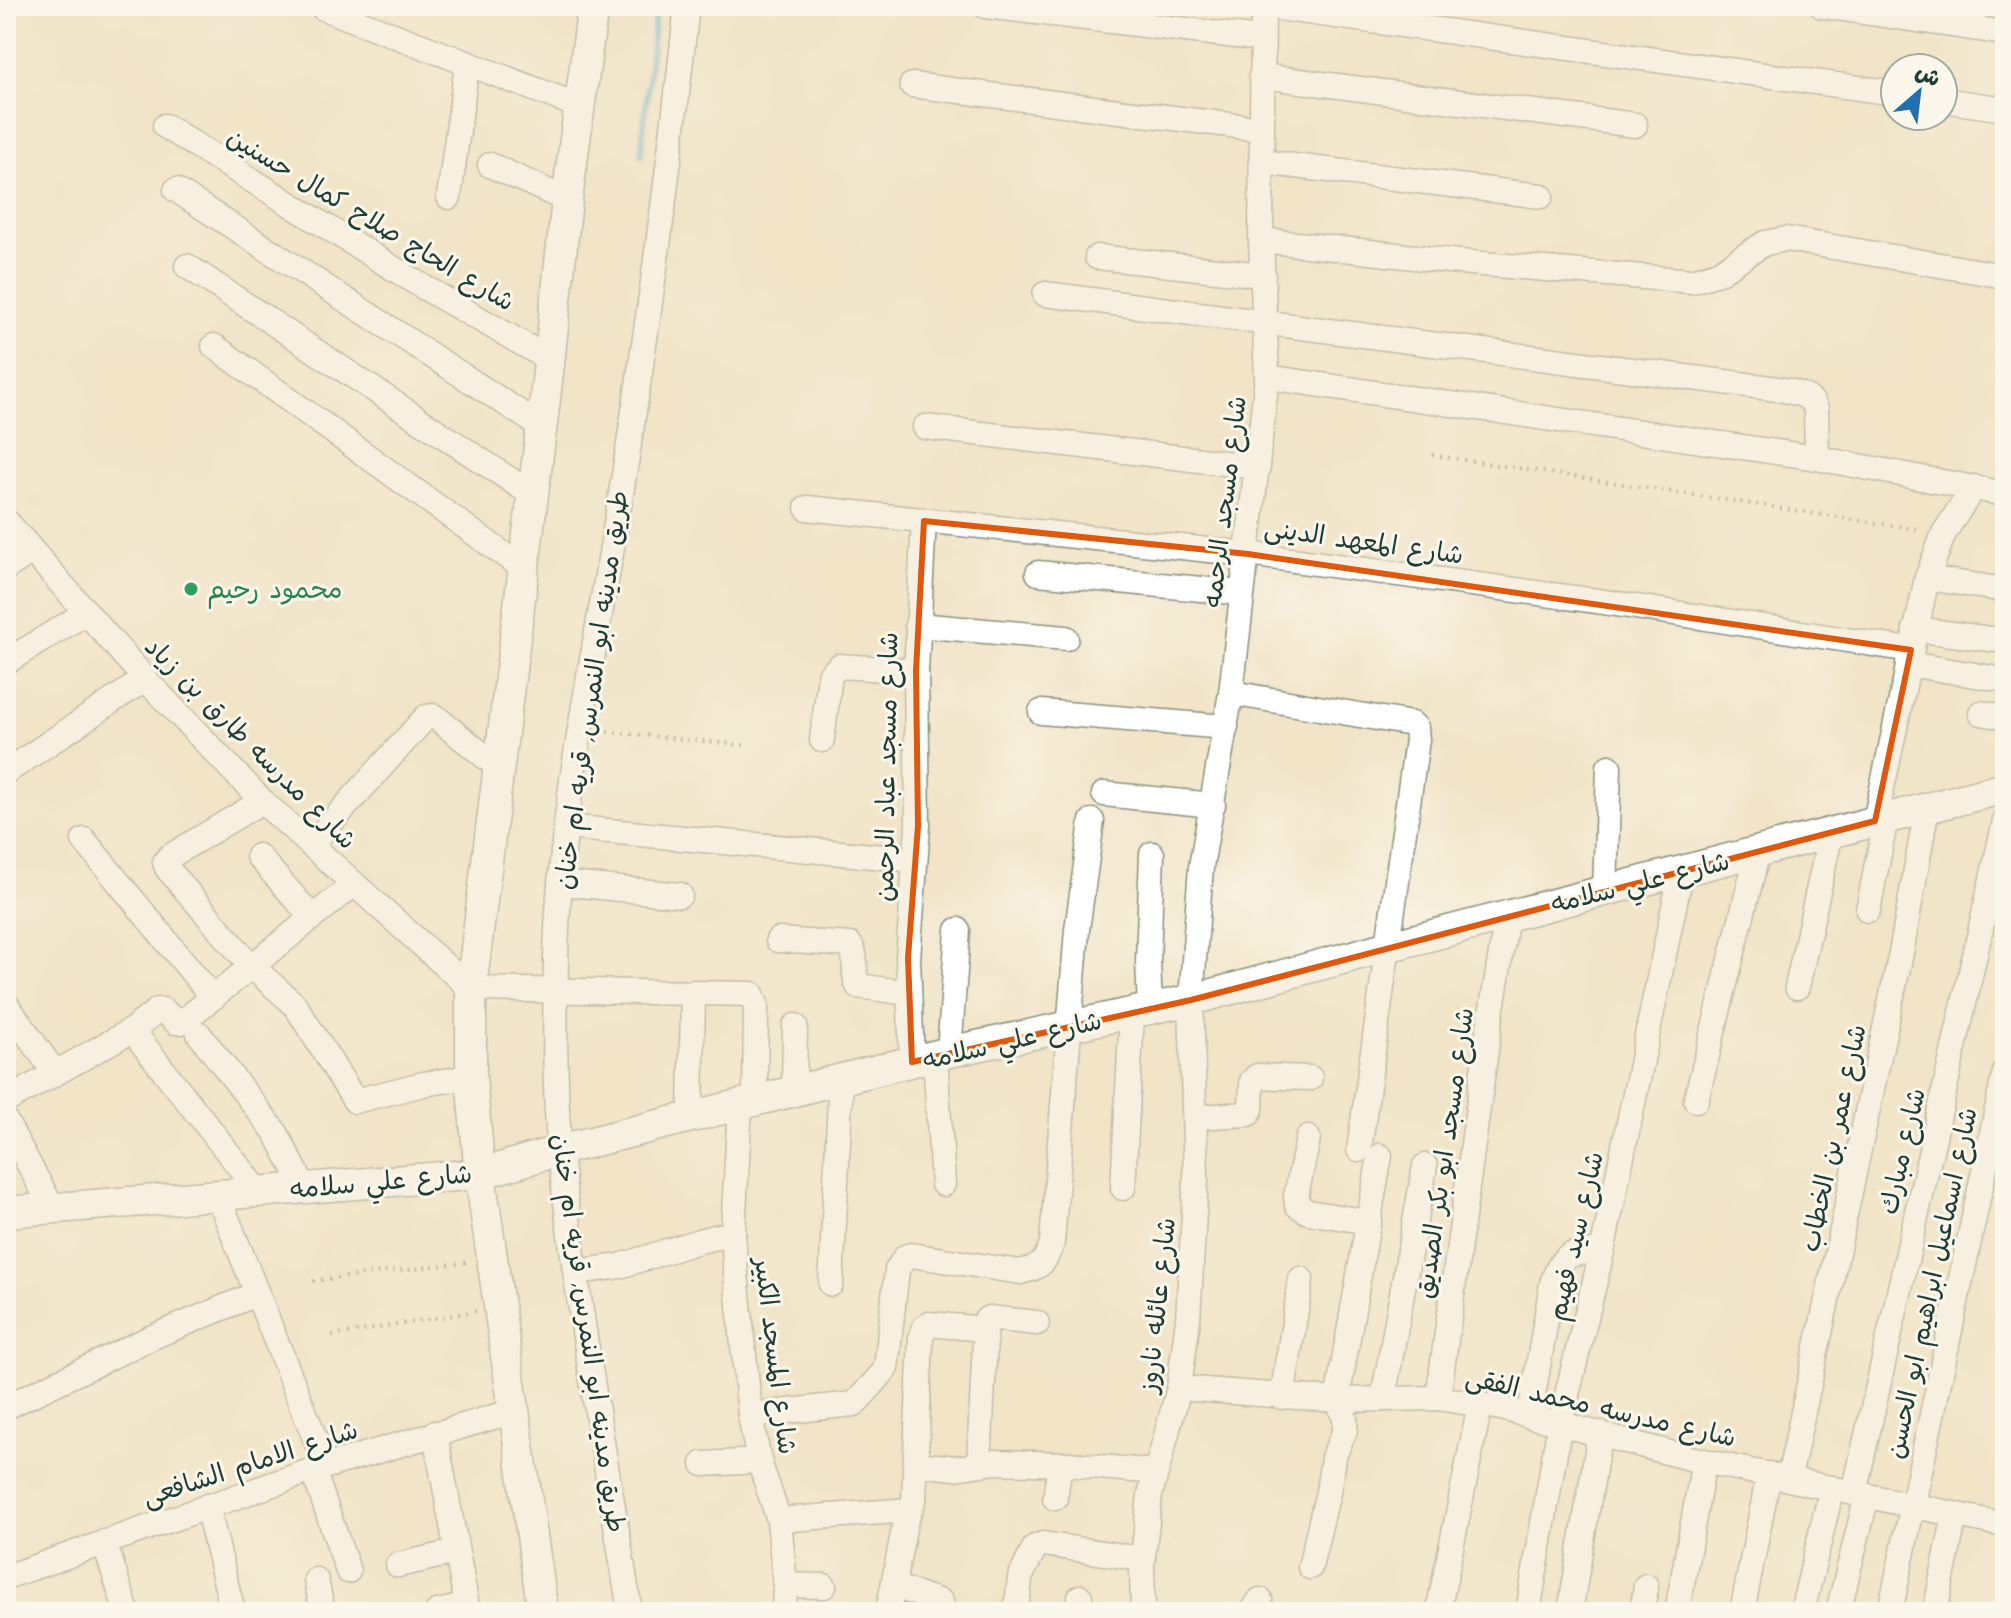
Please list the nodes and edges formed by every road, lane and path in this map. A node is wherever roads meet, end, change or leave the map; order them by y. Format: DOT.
graph roads {
  1 [pos="593,6"];
  2 [pos="687,6"];
  3 [pos="985,6"];
  4 [pos="1263,6"];
  5 [pos="1822,6"];
  6 [pos="323,8"];
  7 [pos="2005,33"];
  8 [pos="1261,39"];
  9 [pos="467,64"];
  10 [pos="1261,76"];
  11 [pos="912,85"];
  12 [pos="1879,91"];
  13 [pos="1959,102"];
  14 [pos="581,107"];
  15 [pos="2005,109"];
  16 [pos="1635,125"];
  17 [pos="165,126"];
  18 [pos="1261,129"];
  19 [pos="1261,162"];
  20 [pos="490,165"];
  21 [pos="176,190"];
  22 [pos="1541,196"];
  23 [pos="449,197"];
  24 [pos="567,200"];
  25 [pos="1261,240"];
  26 [pos="1097,257"];
  27 [pos="187,266"];
  28 [pos="1263,275"];
  29 [pos="2005,276"];
  30 [pos="1045,294"];
  31 [pos="1265,321"];
  32 [pos="214,346"];
  33 [pos="549,359"];
  34 [pos="1267,377"];
  35 [pos="542,427"];
  36 [pos="925,427"];
  37 [pos="1432,455"];
  38 [pos="1817,458"];
  39 [pos="1258,467"];
  40 [pos="1974,487"];
  41 [pos="2005,494"];
  42 [pos="533,495"];
  43 [pos="807,508"];
  44 [pos="6,521"];
  45 [pos="924,521"];
  46 [pos="1944,533"];
  47 [pos="32,551"];
  48 [pos="1248,554"];
  49 [pos="6,568"];
  50 [pos="524,569"];
  51 [pos="1038,573"];
  52 [pos="1927,578"];
  53 [pos="2005,590"];
  54 [pos="1242,593"];
  55 [pos="87,612"];
  56 [pos="917,625"];
  57 [pos="1066,638"];
  58 [pos="2005,641"];
  59 [pos="1911,648"];
  60 [pos="6,662"];
  61 [pos="916,671"];
  62 [pos="145,679"];
  63 [pos="2005,680"];
  64 [pos="1231,693"];
  65 [pos="1041,712"];
  66 [pos="1226,727"];
  67 [pos="581,729"];
  68 [pos="822,740"];
  69 [pos="744,745"];
  70 [pos="1609,767"];
  71 [pos="499,768"];
  72 [pos="6,772"];
  73 [pos="2005,788"];
  74 [pos="1104,794"];
  75 [pos="262,801"];
  76 [pos="1213,805"];
  77 [pos="1927,808"];
  78 [pos="1880,820"];
  79 [pos="1092,821"];
  80 [pos="2005,821"];
  81 [pos="566,827"];
  82 [pos="1831,832"];
  83 [pos="84,840"];
  84 [pos="311,845"];
  85 [pos="1758,851"];
  86 [pos="1152,854"];
  87 [pos="258,856"];
  88 [pos="915,860"];
  89 [pos="1681,873"];
  90 [pos="560,883"];
  91 [pos="353,885"];
  92 [pos="1605,891"];
  93 [pos="680,895"];
  94 [pos="1868,910"];
  95 [pos="1507,916"];
  96 [pos="312,917"];
  97 [pos="958,930"];
  98 [pos="778,940"];
  99 [pos="1386,947"];
  100 [pos="250,965"];
  101 [pos="1797,987"];
  102 [pos="471,989"];
  103 [pos="556,989"];
  104 [pos="693,992"];
  105 [pos="908,993"];
  106 [pos="213,998"];
  107 [pos="1191,1000"];
  108 [pos="6,1004"];
  109 [pos="1141,1011"];
  110 [pos="795,1026"];
  111 [pos="1069,1027"];
  112 [pos="132,1030"];
  113 [pos="199,1034"];
  114 [pos="932,1057"];
  115 [pos="2005,1072"];
  116 [pos="55,1073"];
  117 [pos="471,1077"];
  118 [pos="1310,1078"];
  119 [pos="841,1079"];
  120 [pos="794,1092"];
  121 [pos="1696,1100"];
  122 [pos="6,1101"];
  123 [pos="748,1103"];
  124 [pos="691,1117"];
  125 [pos="1196,1117"];
  126 [pos="6,1122"];
  127 [pos="1308,1138"];
  128 [pos="560,1150"];
  129 [pos="1425,1166"];
  130 [pos="480,1174"];
  131 [pos="943,1184"];
  132 [pos="1123,1188"];
  133 [pos="305,1189"];
  134 [pos="259,1192"];
  135 [pos="218,1196"];
  136 [pos="53,1209"];
  137 [pos="6,1212"];
  138 [pos="1369,1222"];
  139 [pos="733,1233"];
  140 [pos="1602,1252"];
  141 [pos="492,1259"];
  142 [pos="576,1272"];
  143 [pos="1301,1279"];
  144 [pos="313,1281"];
  145 [pos="831,1284"];
  146 [pos="256,1294"];
  147 [pos="499,1307"];
  148 [pos="1037,1323"];
  149 [pos="985,1329"];
  150 [pos="332,1336"];
  151 [pos="1179,1388"];
  152 [pos="1282,1397"];
  153 [pos="1438,1398"];
  154 [pos="1383,1399"];
  155 [pos="1337,1400"];
  156 [pos="1480,1405"];
  157 [pos="6,1407"];
  158 [pos="514,1411"];
  159 [pos="1530,1414"];
  160 [pos="750,1415"];
  161 [pos="1560,1423"];
  162 [pos="435,1433"];
  163 [pos="1600,1433"];
  164 [pos="759,1461"];
  165 [pos="1704,1461"];
  166 [pos="703,1464"];
  167 [pos="915,1464"];
  168 [pos="979,1464"];
  169 [pos="1060,1464"];
  170 [pos="320,1468"];
  171 [pos="1156,1472"];
  172 [pos="1779,1476"];
  173 [pos="1851,1492"];
  174 [pos="1055,1498"];
  175 [pos="207,1506"];
  176 [pos="1911,1506"];
  177 [pos="909,1510"];
  178 [pos="1955,1515"];
  179 [pos="779,1520"];
  180 [pos="2005,1525"];
  181 [pos="104,1542"];
  182 [pos="456,1552"];
  183 [pos="1143,1559"];
  184 [pos="398,1565"];
  185 [pos="1310,1567"];
  186 [pos="348,1571"];
  187 [pos="6,1577"];
  188 [pos="316,1580"];
  189 [pos="785,1585"];
  190 [pos="824,1586"];
  191 [pos="894,1586"];
  192 [pos="1646,1586"];
  193 [pos="467,1609"];
  194 [pos="127,1612"];
  195 [pos="233,1612"];
  196 [pos="323,1612"];
  197 [pos="437,1612"];
  198 [pos="543,1612"];
  199 [pos="630,1612"];
  200 [pos="784,1612"];
  201 [pos="888,1612"];
  202 [pos="943,1612"];
  203 [pos="1016,1612"];
  204 [pos="1143,1612"];
  205 [pos="1438,1612"];
  206 [pos="1528,1612"];
  207 [pos="1570,1612"];
  208 [pos="1642,1612"];
  209 [pos="1677,1612"];
  210 [pos="1742,1612"];
  211 [pos="1802,1612"];
  212 [pos="1838,1612"];
  213 [pos="1890,1612"];
  214 [pos="1935,1612"];
  1 -- 14 [label="street"];
  2 -- 67 [label="street, طريق مدينه ابو النمرس, قريه ام خنان"];
  3 -- 8 [label="street"];
  4 -- 8 [label="street, شارع مسجد الرحمه"];
  4 -- 12 [label="street"];
  5 -- 7 [label="street"];
  6 -- 9 [label="street"];
  8 -- 10 [label="street, شارع مسجد الرحمه"];
  9 -- 14 [label="street"];
  9 -- 23 [label="street"];
  10 -- 16 [label="street"];
  10 -- 18 [label="street, شارع مسجد الرحمه"];
  11 -- 18 [label="street"];
  13 -- 15 [label="street"];
  14 -- 24 [label="street"];
  17 -- 33 [label="street, شارع الحاج صلاح كمال حسنين"];
  18 -- 19 [label="street, شارع مسجد الرحمه"];
  19 -- 22 [label="street"];
  19 -- 25 [label="street, شارع مسجد الرحمه"];
  20 -- 24 [label="street"];
  21 -- 35 [label="street"];
  24 -- 33 [label="street"];
  25 -- 28 [label="street, شارع مسجد الرحمه"];
  25 -- 29 [label="street"];
  26 -- 28 [label="street"];
  27 -- 42 [label="street"];
  28 -- 31 [label="street, شارع مسجد الرحمه"];
  30 -- 31 [label="street"];
  31 -- 34 [label="street, شارع مسجد الرحمه"];
  31 -- 38 [label="street"];
  32 -- 50 [label="street"];
  33 -- 35 [label="street"];
  34 -- 38 [label="street"];
  34 -- 39 [label="street, شارع مسجد الرحمه"];
  35 -- 42 [label="street"];
  36 -- 39 [label="street"];
  37 -- 46 [label="path"];
  38 -- 40 [label="street"];
  39 -- 48 [label="street, شارع مسجد الرحمه"];
  40 -- 41 [label="street"];
  40 -- 46 [label="street"];
  42 -- 50 [label="street"];
  43 -- 45 [label="street, شارع المعهد الدينى"];
  44 -- 47 [label="street, شارع مدرسه طارق بن زياد"];
  45 -- 48 [label="street, شارع المعهد الدينى"];
  45 -- 56 [label="street, شارع مسجد عباد الرحمن"];
  46 -- 52 [label="street"];
  47 -- 49 [label="street"];
  47 -- 55 [label="street, شارع مدرسه طارق بن زياد"];
  48 -- 54 [label="street, شارع مسجد الرحمه"];
  48 -- 59 [label="street, شارع المعهد الدينى"];
  50 -- 71 [label="street"];
  51 -- 54 [label="street"];
  52 -- 53 [label="street"];
  52 -- 59 [label="street"];
  54 -- 64 [label="street, شارع مسجد الرحمه"];
  55 -- 60 [label="street"];
  55 -- 62 [label="street, شارع مدرسه طارق بن زياد"];
  56 -- 57 [label="street"];
  56 -- 61 [label="street, شارع مسجد عباد الرحمن"];
  58 -- 59 [label="street"];
  59 -- 63 [label="street"];
  59 -- 78 [label="street"];
  61 -- 68 [label="street"];
  61 -- 88 [label="street, شارع مسجد عباد الرحمن"];
  62 -- 72 [label="street"];
  62 -- 75 [label="street, شارع مدرسه طارق بن زياد"];
  64 -- 66 [label="street, شارع مسجد الرحمه"];
  64 -- 99 [label="street"];
  65 -- 66 [label="street"];
  66 -- 76 [label="street, شارع مسجد الرحمه"];
  67 -- 69 [label="path"];
  67 -- 81 [label="street, طريق مدينه ابو النمرس, قريه ام خنان"];
  70 -- 92 [label="street"];
  71 -- 84 [label="street"];
  71 -- 102 [label="street"];
  73 -- 77 [label="street, شارع علي سلامه"];
  74 -- 76 [label="street"];
  75 -- 84 [label="street, شارع مدرسه طارق بن زياد"];
  75 -- 100 [label="street"];
  76 -- 107 [label="street, شارع مسجد الرحمه"];
  77 -- 78 [label="street, شارع علي سلامه"];
  77 -- 172 [label="street, شارع عمر بن الخطاب"];
  78 -- 82 [label="street, شارع علي سلامه"];
  78 -- 94 [label="street"];
  79 -- 111 [label="street"];
  80 -- 173 [label="street, شارع مبارك"];
  81 -- 88 [label="street"];
  81 -- 90 [label="street, طريق مدينه ابو النمرس, قريه ام خنان"];
  82 -- 85 [label="street, شارع علي سلامه"];
  82 -- 101 [label="street"];
  83 -- 106 [label="street"];
  84 -- 91 [label="street, شارع مدرسه طارق بن زياد"];
  85 -- 89 [label="street, شارع علي سلامه"];
  85 -- 121 [label="street"];
  86 -- 109 [label="street"];
  87 -- 96 [label="street"];
  88 -- 105 [label="street, شارع مسجد عباد الرحمن"];
  89 -- 92 [label="street, شارع علي سلامه"];
  89 -- 140 [label="street, شارع سيد فهيم"];
  90 -- 93 [label="street"];
  90 -- 103 [label="street, طريق مدينه ابو النمرس, قريه ام خنان"];
  91 -- 96 [label="street"];
  91 -- 102 [label="street, شارع مدرسه طارق بن زياد"];
  92 -- 95 [label="street, شارع علي سلامه"];
  95 -- 99 [label="street, شارع علي سلامه"];
  95 -- 153 [label="street, شارع مسجد ابو بكر الصديق"];
  96 -- 100 [label="street"];
  97 -- 114 [label="street"];
  98 -- 105 [label="street"];
  99 -- 107 [label="street, شارع علي سلامه"];
  99 -- 138 [label="street"];
  100 -- 106 [label="street"];
  100 -- 117 [label="street"];
  102 -- 103 [label="street"];
  102 -- 117 [label="street"];
  103 -- 104 [label="street"];
  103 -- 128 [label="street, طريق مدينه ابو النمرس, قريه ام خنان"];
  104 -- 123 [label="street, شارع المسجد الكبير"];
  104 -- 124 [label="street"];
  105 -- 114 [label="street, شارع مسجد عباد الرحمن"];
  106 -- 112 [label="street"];
  107 -- 109 [label="street, شارع علي سلامه"];
  107 -- 125 [label="street, شارع عائله ناروز"];
  108 -- 116 [label="street"];
  109 -- 111 [label="street, شارع علي سلامه"];
  109 -- 132 [label="street"];
  110 -- 120 [label="street"];
  111 -- 114 [label="street, شارع علي سلامه"];
  111 -- 160 [label="street"];
  112 -- 116 [label="street"];
  112 -- 134 [label="street"];
  113 -- 133 [label="street"];
  114 -- 119 [label="street, شارع علي سلامه"];
  114 -- 131 [label="street"];
  115 -- 176 [label="street, شارع اسماعيل ابراهيم ابو الحسن"];
  116 -- 122 [label="street"];
  117 -- 130 [label="street"];
  118 -- 125 [label="street"];
  119 -- 120 [label="street, شارع علي سلامه"];
  119 -- 145 [label="street"];
  120 -- 123 [label="street, شارع علي سلامه"];
  123 -- 124 [label="street, شارع علي سلامه"];
  123 -- 139 [label="street, شارع المسجد الكبير"];
  124 -- 128 [label="street, شارع علي سلامه"];
  125 -- 151 [label="street, شارع عائله ناروز"];
  126 -- 136 [label="street"];
  127 -- 138 [label="street"];
  128 -- 130 [label="street, شارع علي سلامه"];
  128 -- 142 [label="street, طريق مدينه ابو النمرس, قريه ام خنان"];
  129 -- 154 [label="street"];
  130 -- 133 [label="street, شارع علي سلامه"];
  130 -- 141 [label="street"];
  133 -- 134 [label="street, شارع علي سلامه"];
  134 -- 135 [label="street, شارع علي سلامه"];
  135 -- 136 [label="street, شارع علي سلامه"];
  135 -- 146 [label="street"];
  136 -- 137 [label="street, شارع علي سلامه"];
  138 -- 155 [label="street"];
  139 -- 142 [label="street"];
  139 -- 160 [label="street, شارع المسجد الكبير"];
  140 -- 159 [label="street"];
  140 -- 161 [label="street, شارع سيد فهيم"];
  141 -- 144 [label="path"];
  141 -- 147 [label="street"];
  142 -- 199 [label="street, طريق مدينه ابو النمرس, قريه ام خنان"];
  143 -- 152 [label="street"];
  146 -- 157 [label="street"];
  146 -- 170 [label="street"];
  147 -- 150 [label="path"];
  147 -- 158 [label="street"];
  148 -- 149 [label="street"];
  149 -- 167 [label="street"];
  149 -- 168 [label="street"];
  151 -- 152 [label="street, شارع مدرسه محمد الفقى"];
  151 -- 171 [label="street, شارع عائله ناروز"];
  152 -- 155 [label="street, شارع مدرسه محمد الفقى"];
  153 -- 154 [label="street, شارع مدرسه محمد الفقى"];
  153 -- 156 [label="street, شارع مدرسه محمد الفقى"];
  154 -- 155 [label="street, شارع مدرسه محمد الفقى"];
  155 -- 185 [label="street"];
  156 -- 159 [label="street, شارع مدرسه محمد الفقى"];
  156 -- 205 [label="street"];
  158 -- 162 [label="street, شارع الامام الشافعى"];
  158 -- 198 [label="street"];
  159 -- 161 [label="street, شارع مدرسه محمد الفقى"];
  160 -- 164 [label="street, شارع المسجد الكبير"];
  161 -- 163 [label="street, شارع مدرسه محمد الفقى"];
  161 -- 206 [label="street, شارع سيد فهيم"];
  162 -- 170 [label="street, شارع الامام الشافعى"];
  162 -- 182 [label="street"];
  163 -- 165 [label="street, شارع مدرسه محمد الفقى"];
  163 -- 207 [label="street"];
  164 -- 166 [label="street"];
  164 -- 179 [label="street, شارع المسجد الكبير"];
  165 -- 172 [label="street, شارع مدرسه محمد الفقى"];
  165 -- 209 [label="street"];
  167 -- 168 [label="street"];
  167 -- 177 [label="street"];
  168 -- 169 [label="street"];
  169 -- 171 [label="street"];
  169 -- 174 [label="street"];
  170 -- 175 [label="street, شارع الامام الشافعى"];
  170 -- 186 [label="street"];
  171 -- 183 [label="street, شارع عائله ناروز"];
  172 -- 173 [label="street, شارع مدرسه محمد الفقى"];
  172 -- 210 [label="street, شارع عمر بن الخطاب"];
  173 -- 176 [label="street, شارع مدرسه محمد الفقى"];
  173 -- 211 [label="street"];
  173 -- 212 [label="street"];
  175 -- 181 [label="street, شارع الامام الشافعى"];
  175 -- 195 [label="street"];
  176 -- 178 [label="street, شارع مدرسه محمد الفقى"];
  176 -- 213 [label="street, شارع اسماعيل ابراهيم ابو الحسن"];
  177 -- 179 [label="street"];
  177 -- 191 [label="street"];
  178 -- 180 [label="street, شارع مدرسه محمد الفقى"];
  178 -- 214 [label="street"];
  179 -- 189 [label="street, شارع المسجد الكبير"];
  181 -- 187 [label="street, شارع الامام الشافعى"];
  181 -- 194 [label="street"];
  182 -- 184 [label="street"];
  182 -- 193 [label="street"];
  183 -- 203 [label="street"];
  183 -- 204 [label="street, شارع عائله ناروز"];
  188 -- 196 [label="street"];
  189 -- 190 [label="street"];
  189 -- 200 [label="street, شارع المسجد الكبير"];
  191 -- 201 [label="street"];
  191 -- 202 [label="street"];
  192 -- 208 [label="street"];
  193 -- 197 [label="street"];
}
